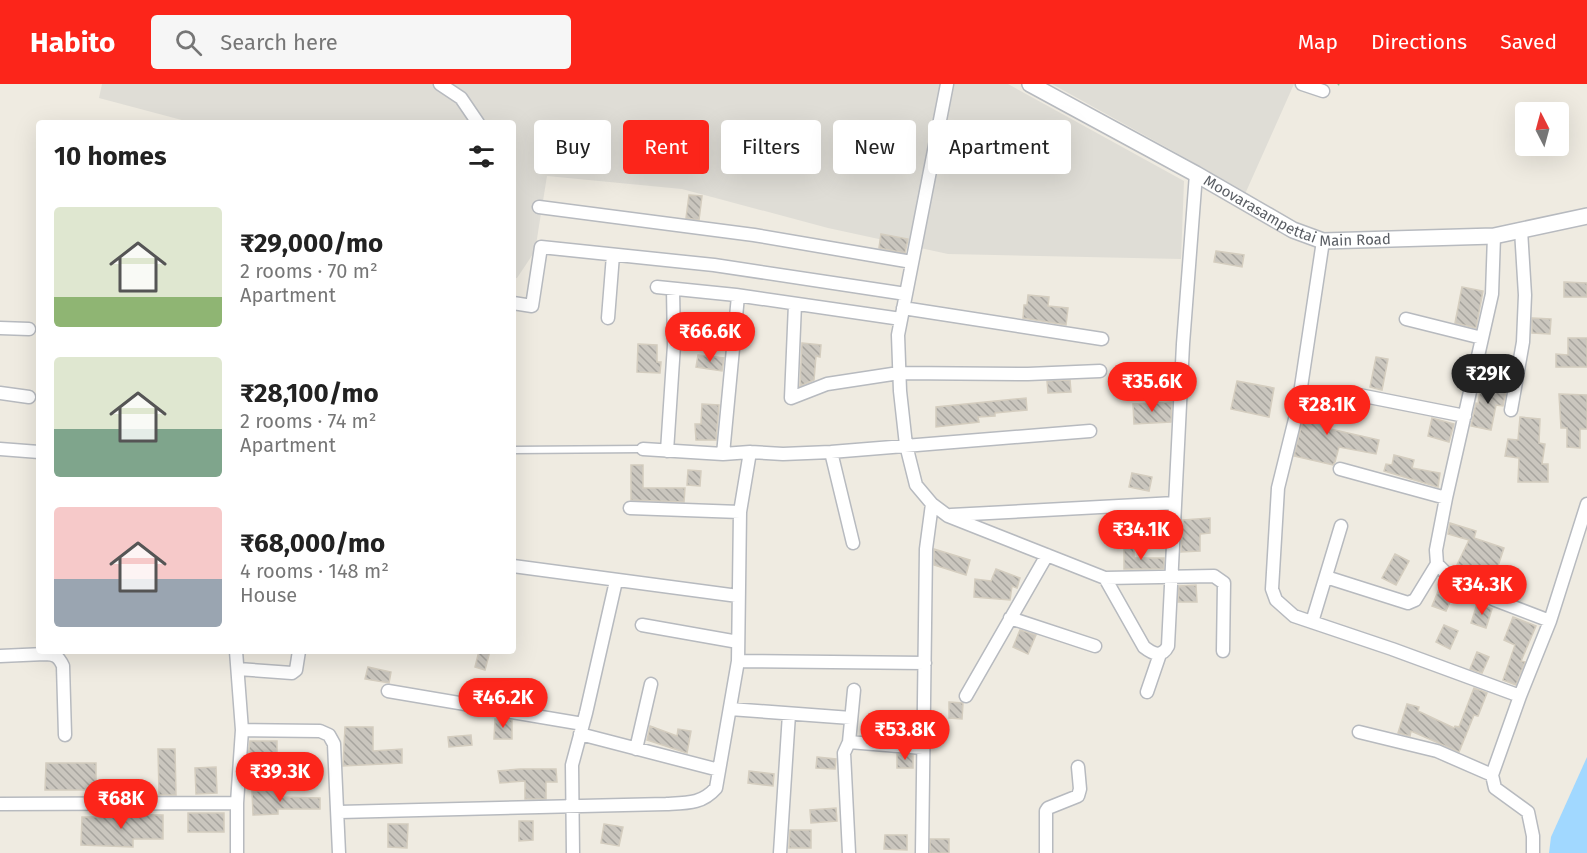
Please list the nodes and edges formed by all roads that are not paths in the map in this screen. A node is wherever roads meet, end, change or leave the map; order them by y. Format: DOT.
graph roads {
  1 [pos="440,84"];
  2 [pos="947,84"];
  3 [pos="1030,84"];
  4 [pos="1302,84"];
  5 [pos="1052,90"];
  6 [pos="1323,91"];
  7 [pos="476,120"];
  8 [pos="1196,174"];
  9 [pos="539,207"];
  10 [pos="1587,216"];
  11 [pos="1521,230"];
  12 [pos="1494,236"];
  13 [pos="1323,241"];
  14 [pos="612,255"];
  15 [pos="912,262"];
  16 [pos="657,288"];
  17 [pos="673,289"];
  18 [pos="906,294"];
  19 [pos="738,296"];
  20 [pos="516,303"];
  21 [pos="795,304"];
  22 [pos="902,314"];
  23 [pos="608,318"];
  24 [pos="1406,319"];
  25 [pos="0,328"];
  26 [pos="29,329"];
  27 [pos="1482,338"];
  28 [pos="1102,339"];
  29 [pos="1100,371"];
  30 [pos="899,373"];
  31 [pos="0,393"];
  32 [pos="1359,395"];
  33 [pos="28,397"];
  34 [pos="1511,410"];
  35 [pos="1465,416"];
  36 [pos="1090,431"];
  37 [pos="906,445"];
  38 [pos="0,449"];
  39 [pos="643,449"];
  40 [pos="516,450"];
  41 [pos="667,451"];
  42 [pos="36,452"];
  43 [pos="831,452"];
  44 [pos="750,453"];
  45 [pos="723,454"];
  46 [pos="1340,469"];
  47 [pos="1446,498"];
  48 [pos="1175,503"];
  49 [pos="932,504"];
  50 [pos="1587,504"];
  51 [pos="630,508"];
  52 [pos="740,512"];
  53 [pos="948,516"];
  54 [pos="1341,526"];
  55 [pos="853,543"];
  56 [pos="1047,555"];
  57 [pos="1437,564"];
  58 [pos="516,566"];
  59 [pos="1170,577"];
  60 [pos="1326,577"];
  61 [pos="1105,578"];
  62 [pos="616,581"];
  63 [pos="738,596"];
  64 [pos="1010,618"];
  65 [pos="1550,621"];
  66 [pos="1312,622"];
  67 [pos="642,625"];
  68 [pos="738,642"];
  69 [pos="1095,646"];
  70 [pos="1223,651"];
  71 [pos="59,654"];
  72 [pos="236,654"];
  73 [pos="299,654"];
  74 [pos="1160,654"];
  75 [pos="0,656"];
  76 [pos="738,661"];
  77 [pos="925,663"];
  78 [pos="238,669"];
  79 [pos="651,684"];
  80 [pos="854,690"];
  81 [pos="388,691"];
  82 [pos="1148,692"];
  83 [pos="966,696"];
  84 [pos="1520,696"];
  85 [pos="730,709"];
  86 [pos="789,714"];
  87 [pos="851,718"];
  88 [pos="582,729"];
  89 [pos="242,730"];
  90 [pos="1359,732"];
  91 [pos="65,735"];
  92 [pos="849,742"];
  93 [pos="923,748"];
  94 [pos="636,749"];
  95 [pos="1078,767"];
  96 [pos="719,770"];
  97 [pos="1492,775"];
  98 [pos="237,803"];
  99 [pos="0,804"];
  100 [pos="571,806"];
  101 [pos="339,812"];
  102 [pos="237,853"];
  103 [pos="339,853"];
  104 [pos="573,853"];
  105 [pos="780,853"];
  106 [pos="849,853"];
  107 [pos="921,853"];
  108 [pos="1046,853"];
  109 [pos="1533,853"];
  1 -- 7 [label="street"];
  2 -- 15 [label="street"];
  3 -- 5 [label="street, Moovarasampettai Main Road"];
  4 -- 6 [label="street"];
  5 -- 8 [label="street, Moovarasampettai Main Road"];
  8 -- 13 [label="street, Moovarasampettai Main Road"];
  8 -- 48 [label="street"];
  9 -- 15 [label="street"];
  10 -- 11 [label="street, Moovarasampettai Main Road"];
  11 -- 12 [label="street, Moovarasampettai Main Road"];
  11 -- 34 [label="street"];
  12 -- 13 [label="street, Moovarasampettai Main Road"];
  12 -- 27 [label="street"];
  13 -- 66 [label="street"];
  14 -- 18 [label="street"];
  14 -- 20 [label="street"];
  14 -- 23 [label="street"];
  15 -- 18 [label="street"];
  16 -- 17 [label="street"];
  17 -- 19 [label="street"];
  17 -- 41 [label="street"];
  18 -- 22 [label="street"];
  19 -- 21 [label="street"];
  19 -- 45 [label="street"];
  21 -- 22 [label="street"];
  21 -- 30 [label="street"];
  22 -- 28 [label="street"];
  22 -- 30 [label="street"];
  24 -- 27 [label="street"];
  25 -- 26 [label="street"];
  27 -- 35 [label="street"];
  29 -- 30 [label="street"];
  30 -- 37 [label="street"];
  31 -- 33 [label="street"];
  32 -- 35 [label="street"];
  35 -- 47 [label="street"];
  36 -- 37 [label="street"];
  37 -- 43 [label="street"];
  37 -- 49 [label="street"];
  38 -- 42 [label="street"];
  39 -- 40 [label="lane"];
  39 -- 41 [label="street"];
  41 -- 45 [label="street"];
  43 -- 44 [label="street"];
  43 -- 55 [label="street"];
  44 -- 45 [label="street"];
  44 -- 52 [label="street"];
  46 -- 47 [label="street"];
  47 -- 57 [label="street"];
  48 -- 53 [label="street"];
  48 -- 59 [label="street"];
  49 -- 53 [label="street"];
  49 -- 77 [label="street"];
  50 -- 65 [label="street"];
  51 -- 52 [label="street"];
  52 -- 63 [label="street"];
  53 -- 56 [label="street"];
  54 -- 60 [label="street"];
  56 -- 61 [label="street"];
  56 -- 64 [label="street"];
  57 -- 60 [label="street"];
  57 -- 65 [label="street"];
  58 -- 62 [label="street"];
  59 -- 61 [label="street"];
  59 -- 70 [label="street"];
  59 -- 74 [label="street"];
  60 -- 66 [label="street"];
  61 -- 74 [label="street"];
  62 -- 63 [label="street"];
  62 -- 88 [label="street"];
  63 -- 68 [label="street"];
  64 -- 69 [label="street"];
  64 -- 83 [label="street"];
  65 -- 84 [label="street"];
  66 -- 84 [label="street"];
  67 -- 68 [label="street"];
  68 -- 76 [label="street"];
  71 -- 75 [label="street"];
  71 -- 91 [label="street"];
  72 -- 78 [label="street"];
  73 -- 78 [label="street"];
  74 -- 82 [label="street"];
  76 -- 77 [label="street"];
  76 -- 85 [label="street"];
  77 -- 93 [label="street"];
  78 -- 89 [label="street"];
  79 -- 94 [label="street"];
  80 -- 87 [label="street"];
  81 -- 88 [label="street"];
  84 -- 97 [label="street"];
  85 -- 86 [label="street"];
  85 -- 96 [label="street"];
  86 -- 87 [label="street"];
  86 -- 105 [label="street"];
  87 -- 92 [label="street"];
  88 -- 94 [label="street"];
  88 -- 100 [label="street"];
  89 -- 98 [label="street"];
  89 -- 101 [label="street"];
  90 -- 97 [label="street"];
  92 -- 93 [label="street"];
  92 -- 106 [label="street"];
  93 -- 107 [label="street"];
  94 -- 96 [label="street"];
  95 -- 108 [label="street"];
  96 -- 100 [label="street"];
  97 -- 109 [label="street"];
  98 -- 99 [label="street"];
  98 -- 102 [label="street"];
  100 -- 101 [label="street"];
  100 -- 104 [label="street"];
  101 -- 103 [label="street"];
}
